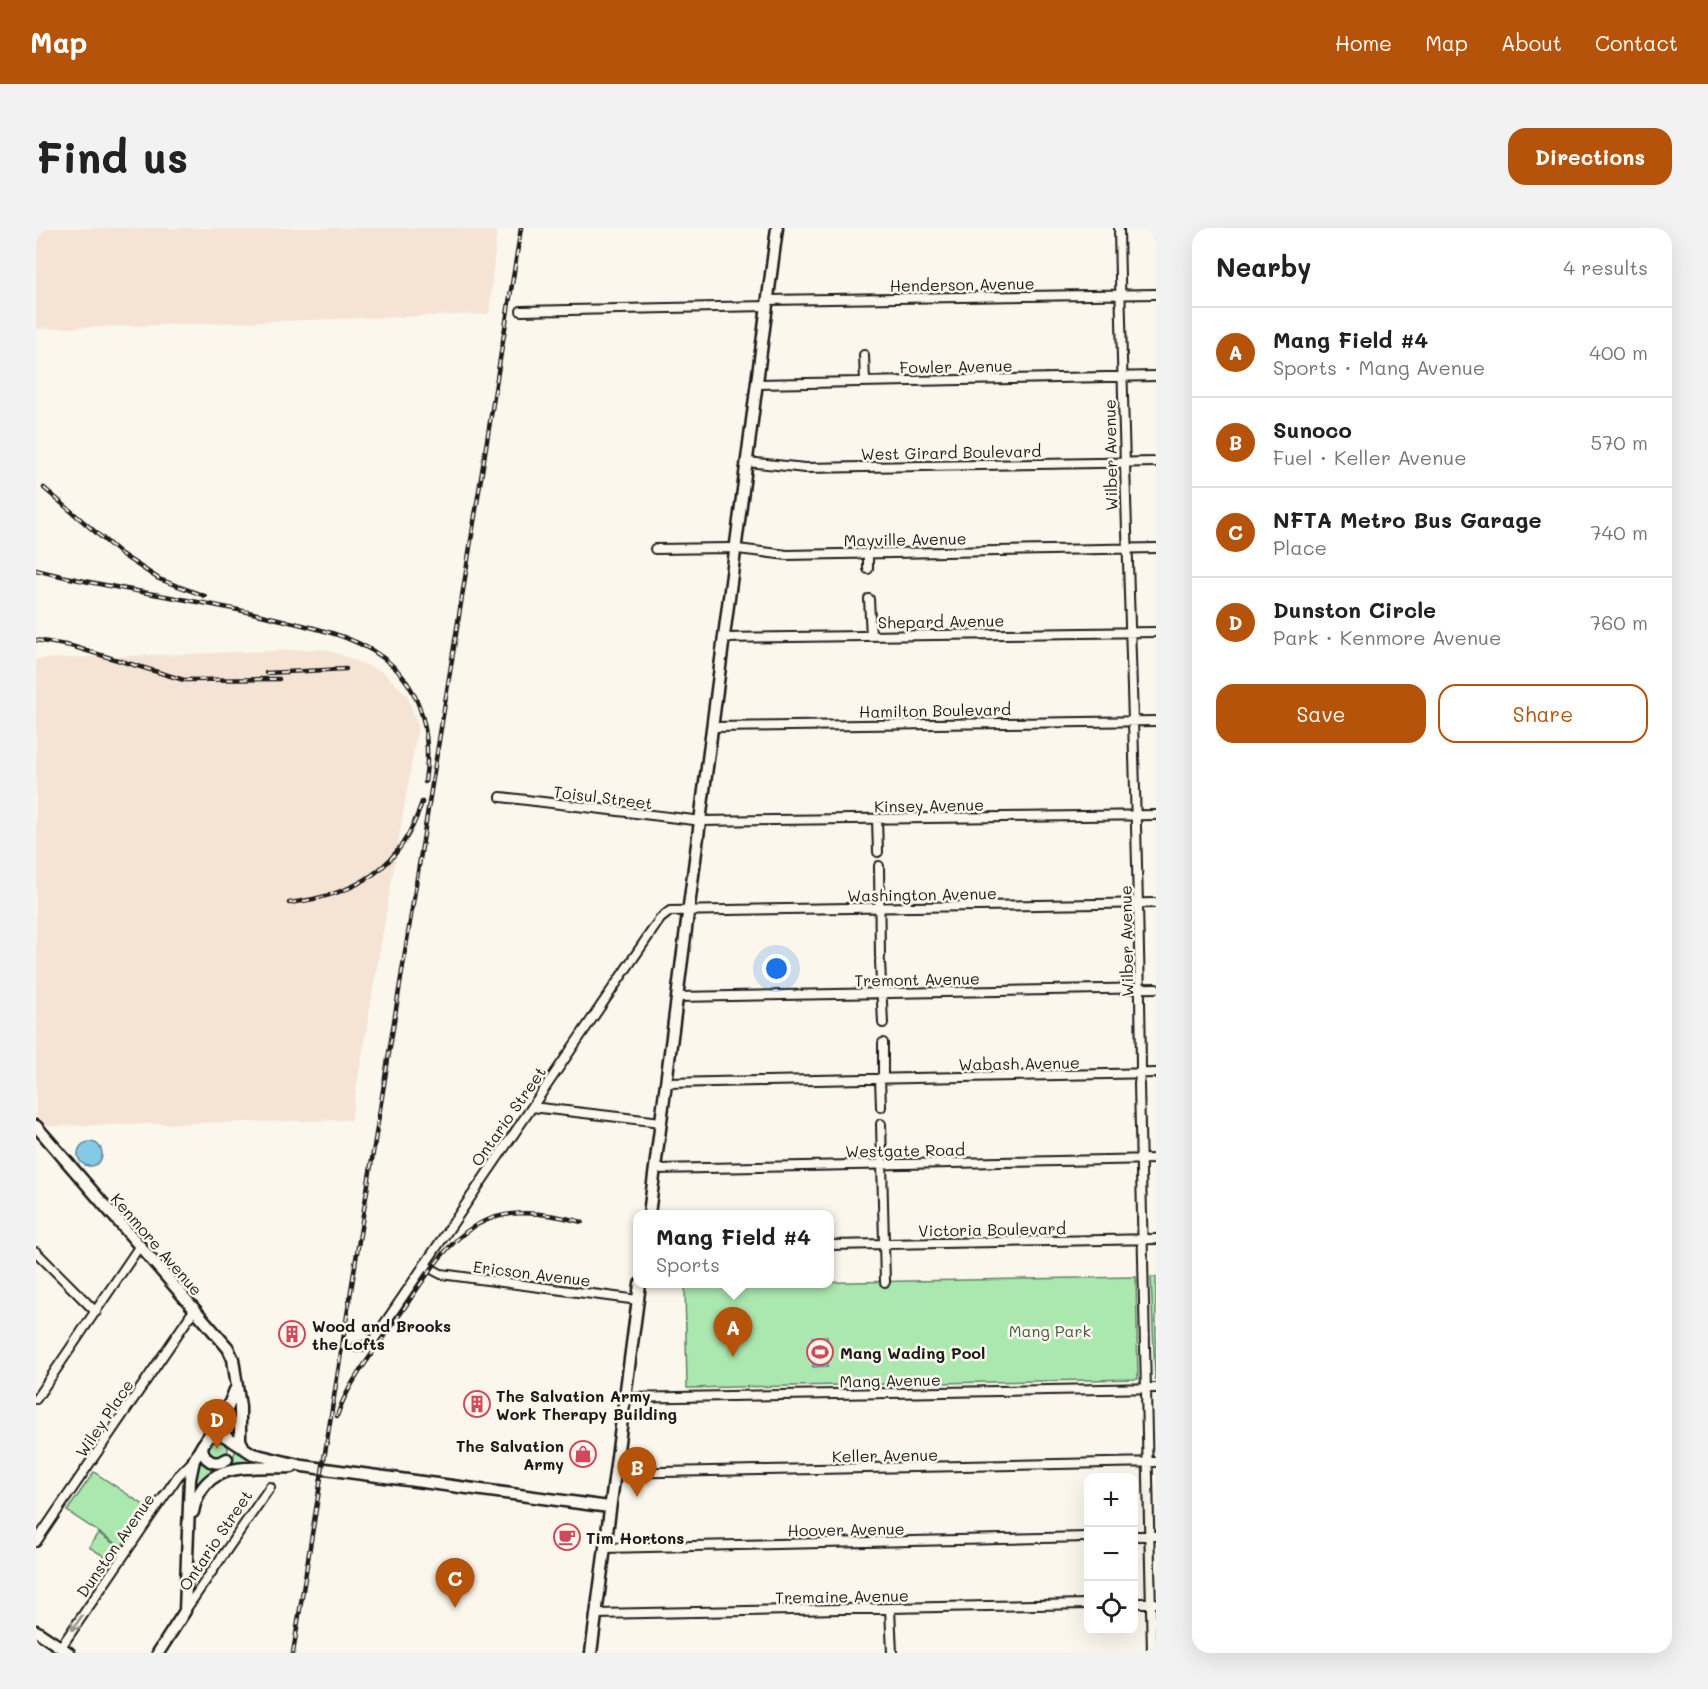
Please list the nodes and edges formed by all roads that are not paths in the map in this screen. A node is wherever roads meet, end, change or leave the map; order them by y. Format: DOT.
graph roads {
  1 [pos="777,228"];
  2 [pos="1119,228"];
  3 [pos="1156,294"];
  4 [pos="1120,295"];
  5 [pos="767,303"];
  6 [pos="521,311"];
  7 [pos="864,355"];
  8 [pos="1156,376"];
  9 [pos="1122,377"];
  10 [pos="865,381"];
  11 [pos="757,384"];
  12 [pos="747,462"];
  13 [pos="1156,462"];
  14 [pos="1124,463"];
  15 [pos="1156,548"];
  16 [pos="655,549"];
  17 [pos="736,549"];
  18 [pos="1126,549"];
  19 [pos="868,553"];
  20 [pos="868,569"];
  21 [pos="869,599"];
  22 [pos="1130,632"];
  23 [pos="1156,632"];
  24 [pos="871,636"];
  25 [pos="726,638"];
  26 [pos="1133,721"];
  27 [pos="1156,721"];
  28 [pos="714,727"];
  29 [pos="501,797"];
  30 [pos="1136,815"];
  31 [pos="1156,815"];
  32 [pos="878,819"];
  33 [pos="702,821"];
  34 [pos="878,852"];
  35 [pos="879,867"];
  36 [pos="1156,903"];
  37 [pos="1139,904"];
  38 [pos="880,908"];
  39 [pos="689,912"];
  40 [pos="1140,988"];
  41 [pos="1156,988"];
  42 [pos="882,993"];
  43 [pos="678,997"];
  44 [pos="883,1023"];
  45 [pos="883,1043"];
  46 [pos="1156,1073"];
  47 [pos="1140,1074"];
  48 [pos="881,1078"];
  49 [pos="666,1083"];
  50 [pos="532,1107"];
  51 [pos="881,1107"];
  52 [pos="662,1122"];
  53 [pos="880,1124"];
  54 [pos="36,1126"];
  55 [pos="1141,1159"];
  56 [pos="1156,1159"];
  57 [pos="882,1164"];
  58 [pos="656,1169"];
  59 [pos="650,1210"];
  60 [pos="1143,1239"];
  61 [pos="1156,1239"];
  62 [pos="884,1244"];
  63 [pos="834,1245"];
  64 [pos="139,1247"];
  65 [pos="36,1252"];
  66 [pos="424,1266"];
  67 [pos="885,1282"];
  68 [pos="640,1288"];
  69 [pos="638,1300"];
  70 [pos="194,1310"];
  71 [pos="96,1312"];
  72 [pos="357,1347"];
  73 [pos="1152,1388"];
  74 [pos="235,1390"];
  75 [pos="37,1393"];
  76 [pos="624,1398"];
  77 [pos="206,1441"];
  78 [pos="231,1455"];
  79 [pos="194,1460"];
  80 [pos="1153,1462"];
  81 [pos="303,1467"];
  82 [pos="614,1473"];
  83 [pos="270,1487"];
  84 [pos="609,1507"];
  85 [pos="188,1536"];
  86 [pos="1153,1536"];
  87 [pos="1084,1538"];
  88 [pos="36,1542"];
  89 [pos="604,1548"];
  90 [pos="1138,1603"];
  91 [pos="1154,1603"];
  92 [pos="1084,1604"];
  93 [pos="890,1609"];
  94 [pos="185,1611"];
  95 [pos="596,1614"];
  96 [pos="36,1630"];
  97 [pos="65,1650"];
  98 [pos="158,1653"];
  99 [pos="591,1653"];
  100 [pos="892,1653"];
  101 [pos="1152,1653"];
  1 -- 5 [label="main road"];
  2 -- 4 [label="street, Wilber Avenue"];
  3 -- 4 [label="street, Henderson Avenue"];
  4 -- 5 [label="street, Henderson Avenue"];
  4 -- 9 [label="street, Wilber Avenue"];
  5 -- 6 [label="street, Henderson Avenue"];
  5 -- 11 [label="main road"];
  7 -- 10 [label="street"];
  8 -- 9 [label="street, Fowler Avenue"];
  9 -- 10 [label="street, Fowler Avenue"];
  9 -- 14 [label="street, Wilber Avenue"];
  10 -- 11 [label="street, Fowler Avenue"];
  11 -- 12 [label="main road"];
  12 -- 14 [label="street, West Girard Boulevard"];
  12 -- 17 [label="main road"];
  13 -- 14 [label="street, West Girard Boulevard"];
  14 -- 18 [label="street, Wilber Avenue"];
  15 -- 18 [label="street, Mayville Avenue"];
  16 -- 17 [label="street, Mayville Avenue"];
  17 -- 19 [label="street, Mayville Avenue"];
  17 -- 25 [label="main road"];
  18 -- 19 [label="street, Mayville Avenue"];
  18 -- 22 [label="street, Wilber Avenue"];
  19 -- 20 [label="street"];
  21 -- 24 [label="street"];
  22 -- 23 [label="street, Shepard Avenue"];
  22 -- 24 [label="street, Shepard Avenue"];
  22 -- 26 [label="street, Wilber Avenue"];
  24 -- 25 [label="street, Shepard Avenue"];
  25 -- 28 [label="main road"];
  26 -- 27 [label="street, Hamilton Boulevard"];
  26 -- 28 [label="street, Hamilton Boulevard"];
  26 -- 30 [label="street, Wilber Avenue"];
  28 -- 33 [label="main road"];
  29 -- 33 [label="street, Toisul Street"];
  30 -- 31 [label="street, Kinsey Avenue"];
  30 -- 32 [label="street, Kinsey Avenue"];
  30 -- 37 [label="street, Wilber Avenue"];
  32 -- 33 [label="street, Kinsey Avenue"];
  32 -- 34 [label="street"];
  33 -- 39 [label="main road"];
  35 -- 38 [label="street"];
  36 -- 37 [label="street, Washington Avenue"];
  37 -- 38 [label="street, Washington Avenue"];
  37 -- 40 [label="street, Wilber Avenue"];
  38 -- 39 [label="street, Washington Avenue"];
  38 -- 42 [label="street"];
  39 -- 43 [label="main road"];
  39 -- 50 [label="street, Ontario Street"];
  40 -- 41 [label="street, Tremont Avenue"];
  40 -- 42 [label="street, Tremont Avenue"];
  40 -- 47 [label="street, Wilber Avenue"];
  42 -- 43 [label="street, Tremont Avenue"];
  42 -- 44 [label="street"];
  43 -- 49 [label="main road"];
  45 -- 48 [label="street"];
  46 -- 47 [label="street, Wabash Avenue"];
  47 -- 48 [label="street, Wabash Avenue"];
  47 -- 55 [label="street, Wilber Avenue"];
  48 -- 49 [label="street, Wabash Avenue"];
  48 -- 51 [label="street"];
  49 -- 52 [label="main road"];
  50 -- 52 [label="street"];
  50 -- 66 [label="street, Ontario Street"];
  52 -- 58 [label="main road"];
  53 -- 57 [label="street"];
  54 -- 64 [label="main road, Kenmore Avenue"];
  55 -- 56 [label="street, Westgate Road"];
  55 -- 57 [label="street, Westgate Road"];
  55 -- 60 [label="street, Wilber Avenue"];
  57 -- 58 [label="street, Westgate Road"];
  57 -- 62 [label="street"];
  58 -- 59 [label="main road"];
  60 -- 61 [label="street, Victoria Boulevard"];
  60 -- 62 [label="street, Victoria Boulevard"];
  60 -- 73 [label="street, Wilber Avenue"];
  62 -- 63 [label="street, Victoria Boulevard"];
  62 -- 67 [label="street"];
  64 -- 70 [label="main road, Kenmore Avenue"];
  64 -- 71 [label="street"];
  65 -- 71 [label="street"];
  66 -- 69 [label="street, Ericson Avenue"];
  66 -- 72 [label="street, Ontario Street"];
  68 -- 69 [label="main road"];
  69 -- 76 [label="main road"];
  70 -- 74 [label="main road, Kenmore Avenue"];
  70 -- 88 [label="street, Wiley Place"];
  71 -- 75 [label="street"];
  73 -- 76 [label="street, Mang Avenue"];
  73 -- 80 [label="street, Wilber Avenue"];
  74 -- 77 [label="main road"];
  74 -- 78 [label="main road, Kenmore Avenue"];
  76 -- 82 [label="main road"];
  77 -- 78 [label="main road"];
  77 -- 78 [label="main road"];
  77 -- 79 [label="main road, Ontario Street"];
  78 -- 81 [label="main road"];
  78 -- 81 [label="main road"];
  78 -- 85 [label="main road, Ontario Street"];
  79 -- 85 [label="main road, Ontario Street"];
  79 -- 97 [label="street, Dunston Avenue, one-way"];
  80 -- 82 [label="street, Keller Avenue"];
  80 -- 86 [label="street, Wilber Avenue"];
  81 -- 84 [label="main road"];
  82 -- 84 [label="main road"];
  83 -- 94 [label="street, Ontario Street"];
  84 -- 89 [label="main road"];
  85 -- 94 [label="main road, Ontario Street"];
  86 -- 91 [label="street, Wilber Avenue"];
  87 -- 89 [label="street, Hoover Avenue"];
  89 -- 95 [label="main road"];
  90 -- 91 [label="street"];
  91 -- 101 [label="street, Wilber Avenue"];
  92 -- 93 [label="street, Tremaine Avenue"];
  93 -- 95 [label="street, Tremaine Avenue"];
  93 -- 100 [label="street"];
  94 -- 98 [label="main road, Ontario Street"];
  95 -- 99 [label="main road"];
  96 -- 97 [label="main road"];
}
